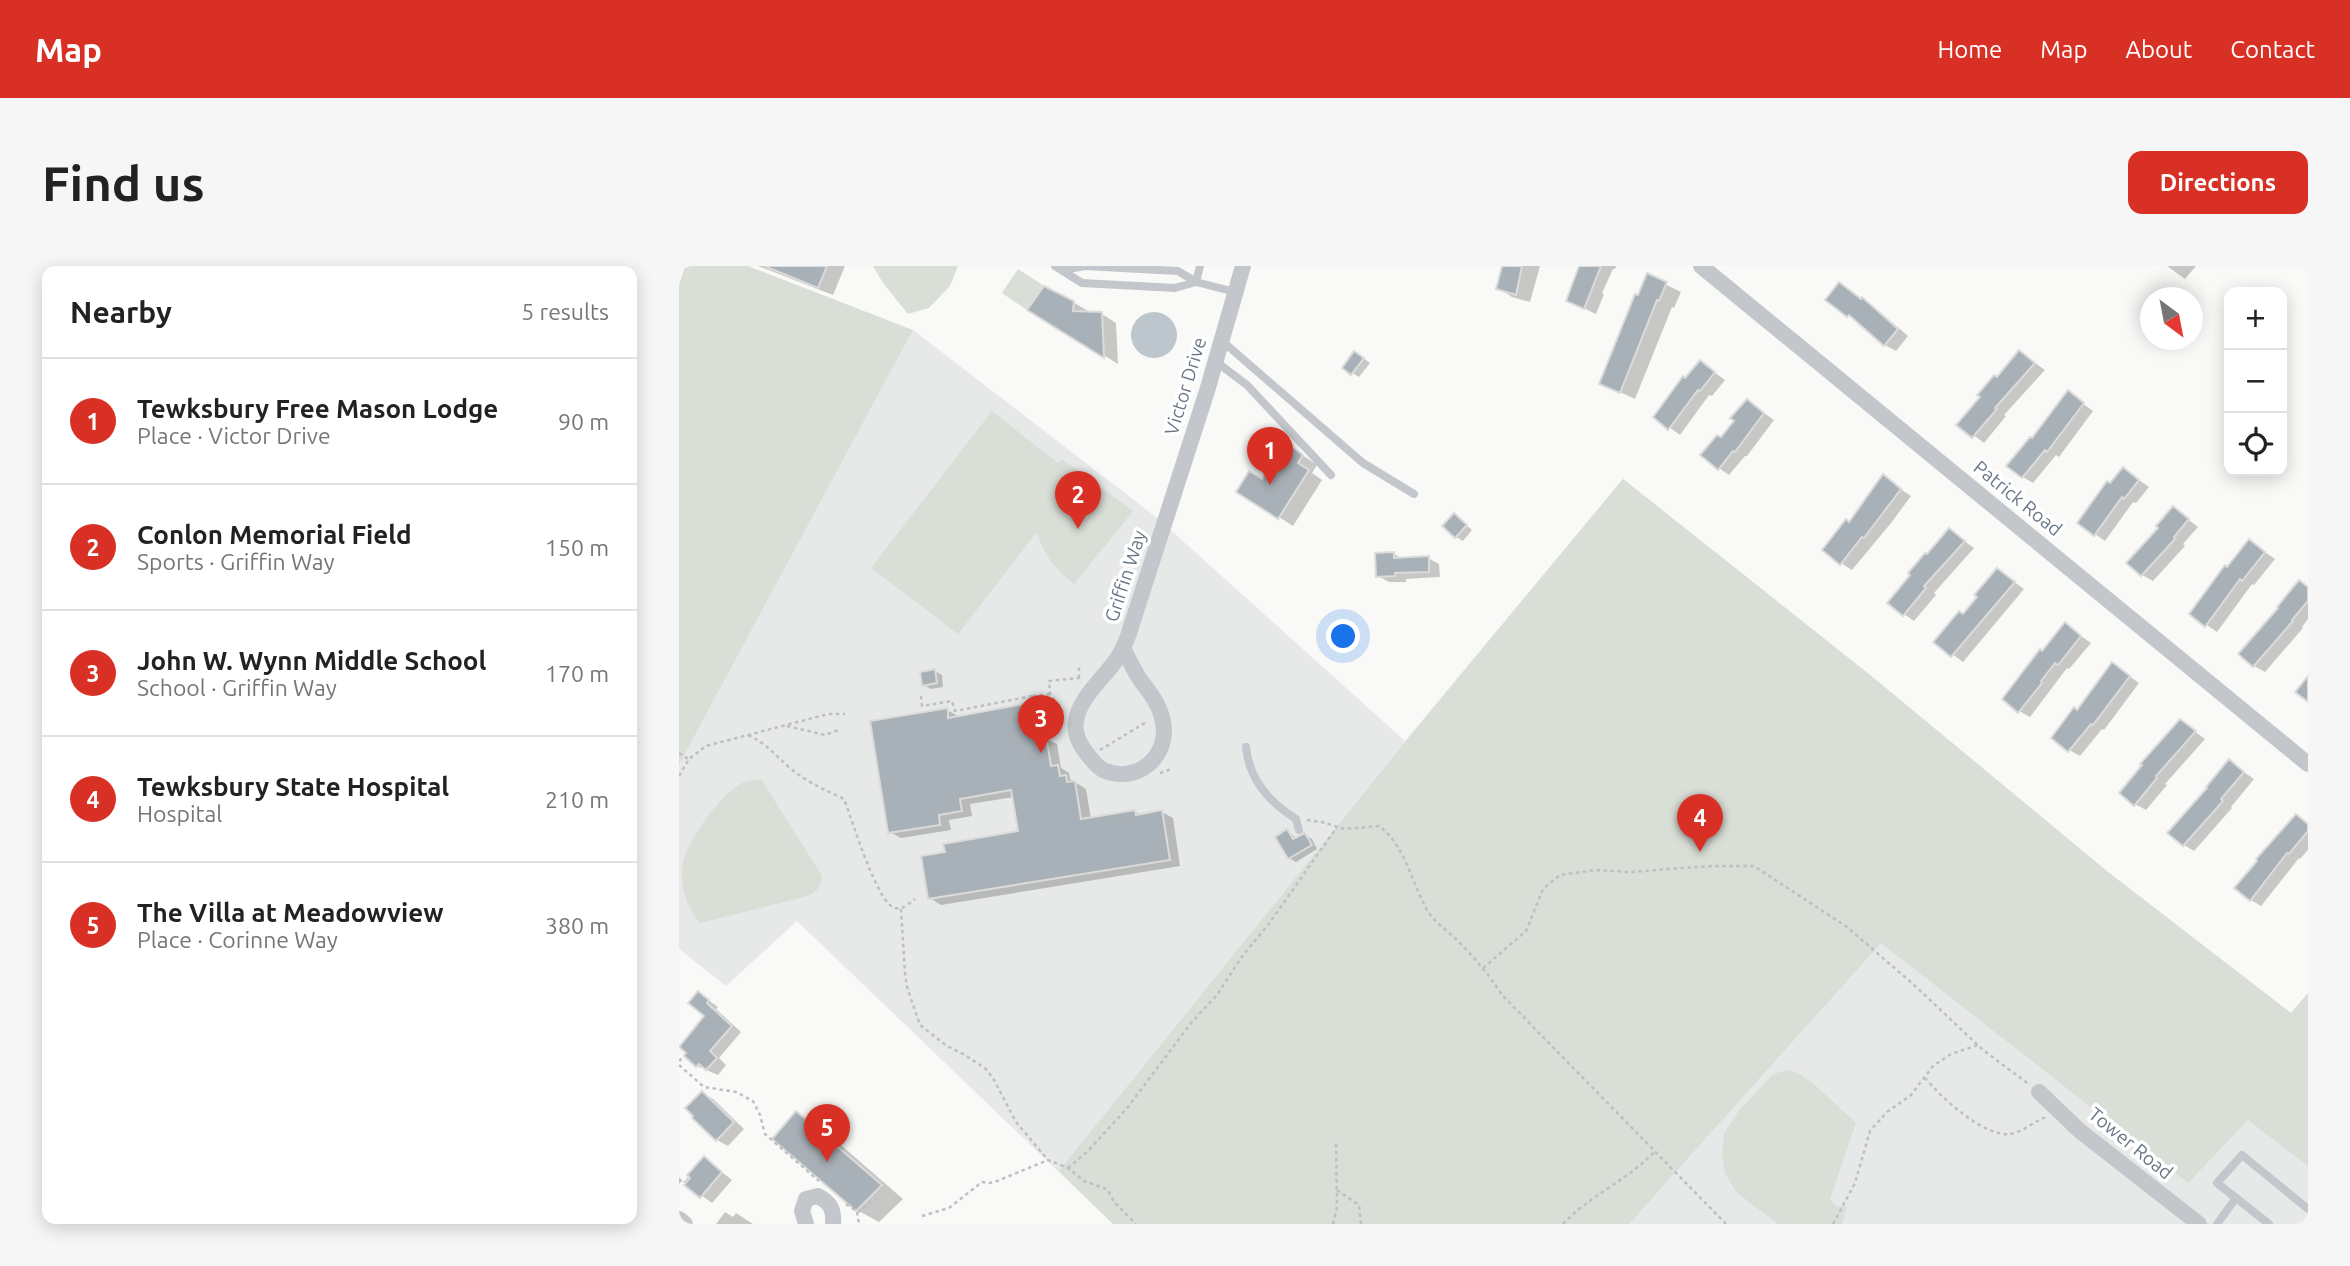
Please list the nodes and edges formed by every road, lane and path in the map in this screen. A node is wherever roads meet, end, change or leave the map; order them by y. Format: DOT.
graph roads {
  1 [pos="1200,266"];
  2 [pos="1243,266"];
  3 [pos="1701,266"];
  4 [pos="1059,268"];
  5 [pos="1196,282"];
  6 [pos="1235,292"];
  7 [pos="1221,340"];
  8 [pos="1215,361"];
  9 [pos="1331,475"];
  10 [pos="1414,494"];
  11 [pos="1166,517"];
  12 [pos="1123,648"];
  13 [pos="1079,667"];
  14 [pos="1079,678"];
  15 [pos="1050,694"];
  16 [pos="921,696"];
  17 [pos="1032,696"];
  18 [pos="845,714"];
  19 [pos="1161,715"];
  20 [pos="784,725"];
  21 [pos="841,730"];
  22 [pos="1062,732"];
  23 [pos="748,735"];
  24 [pos="1246,747"];
  25 [pos="679,753"];
  26 [pos="1089,756"];
  27 [pos="689,759"];
  28 [pos="2308,764"];
  29 [pos="679,776"];
  30 [pos="1296,818"];
  31 [pos="1337,827"];
  32 [pos="1299,830"];
  33 [pos="915,899"];
  34 [pos="901,909"];
  35 [pos="1483,968"];
  36 [pos="1977,1045"];
  37 [pos="684,1056"];
  38 [pos="679,1063"];
  39 [pos="1926,1078"];
  40 [pos="2039,1091"];
  41 [pos="2060,1111"];
  42 [pos="1336,1140"];
  43 [pos="1654,1152"];
  44 [pos="1048,1160"];
  45 [pos="1068,1168"];
  46 [pos="826,1187"];
  47 [pos="1336,1189"];
  48 [pos="2236,1198"];
  49 [pos="876,1199"];
  50 [pos="844,1203"];
  51 [pos="2308,1209"];
  52 [pos="856,1212"];
  53 [pos="922,1216"];
  54 [pos="679,1219"];
  55 [pos="685,1224"];
  56 [pos="806,1224"];
  57 [pos="833,1224"];
  58 [pos="859,1224"];
  59 [pos="1136,1224"];
  60 [pos="1333,1224"];
  61 [pos="1361,1224"];
  62 [pos="1563,1224"];
  63 [pos="1726,1224"];
  64 [pos="1833,1224"];
  65 [pos="2199,1224"];
  66 [pos="2217,1224"];
  67 [pos="2269,1224"];
  1 -- 5 [label="lane"];
  2 -- 6 [label="street, Victor Drive"];
  3 -- 28 [label="street, Patrick Road"];
  4 -- 5 [label="lane"];
  4 -- 5 [label="lane"];
  5 -- 6 [label="lane"];
  6 -- 7 [label="street, Victor Drive"];
  7 -- 8 [label="street, Victor Drive"];
  7 -- 10 [label="lane"];
  8 -- 9 [label="lane"];
  8 -- 11 [label="street, Victor Drive"];
  11 -- 12 [label="street, Griffin Way"];
  12 -- 19 [label="street, Griffin Way"];
  12 -- 26 [label="street, Griffin Way"];
  13 -- 14 [label="path"];
  15 -- 17 [label="path"];
  16 -- 17 [label="path"];
  17 -- 22 [label="path"];
  18 -- 20 [label="path"];
  19 -- 26 [label="path"];
  19 -- 26 [label="street, Griffin Way"];
  20 -- 21 [label="path"];
  20 -- 23 [label="path"];
  23 -- 27 [label="path"];
  23 -- 34 [label="path"];
  24 -- 30 [label="lane"];
  25 -- 27 [label="path"];
  27 -- 29 [label="path"];
  30 -- 31 [label="path"];
  30 -- 32 [label="lane"];
  31 -- 35 [label="path"];
  31 -- 45 [label="path"];
  33 -- 34 [label="path"];
  34 -- 44 [label="path"];
  35 -- 36 [label="path"];
  35 -- 43 [label="path"];
  36 -- 39 [label="path"];
  36 -- 40 [label="path"];
  37 -- 38 [label="path"];
  38 -- 46 [label="path"];
  39 -- 41 [label="path"];
  39 -- 64 [label="path"];
  40 -- 41 [label="street, Tower Road"];
  41 -- 65 [label="street, Tower Road"];
  42 -- 47 [label="path"];
  43 -- 62 [label="path"];
  43 -- 63 [label="path"];
  44 -- 45 [label="path"];
  44 -- 53 [label="path"];
  45 -- 59 [label="path"];
  47 -- 60 [label="path"];
  47 -- 61 [label="path"];
  48 -- 51 [label="lane"];
  48 -- 66 [label="lane"];
  48 -- 67 [label="lane"];
  49 -- 52 [label="path"];
  50 -- 52 [label="path"];
  52 -- 58 [label="path"];
  54 -- 55 [label="street"];
  56 -- 57 [label="street"];
}
